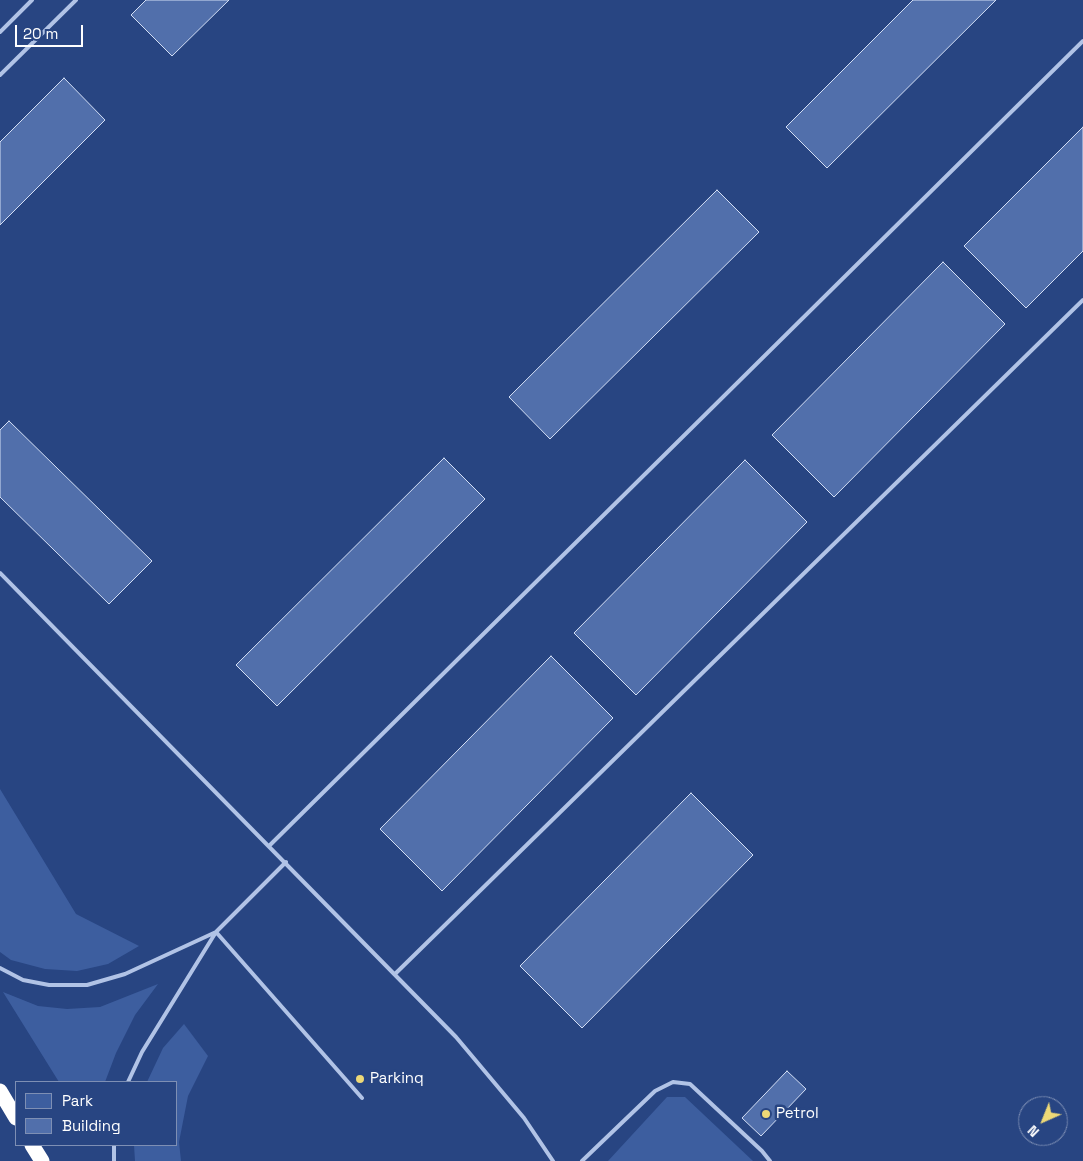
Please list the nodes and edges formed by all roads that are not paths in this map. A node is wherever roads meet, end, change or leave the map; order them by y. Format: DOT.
graph roads {
  1 [pos="32,0"];
  2 [pos="76,0"];
  3 [pos="0,32"];
  4 [pos="1083,41"];
  5 [pos="0,75"];
  6 [pos="1083,300"];
  7 [pos="0,573"];
  8 [pos="269,846"];
  9 [pos="286,862"];
  10 [pos="216,932"];
  11 [pos="0,968"];
  12 [pos="395,974"];
  13 [pos="128,1081"];
  14 [pos="0,1091"];
  15 [pos="362,1098"];
  16 [pos="15,1116"];
  17 [pos="33,1146"];
  18 [pos="114,1146"];
  19 [pos="42,1161"];
  20 [pos="114,1161"];
  21 [pos="553,1161"];
  22 [pos="582,1161"];
  23 [pos="770,1161"];
  1 -- 3 [label="lane"];
  2 -- 5 [label="lane"];
  4 -- 8 [label="lane"];
  6 -- 12 [label="lane"];
  7 -- 8 [label="lane"];
  8 -- 9 [label="lane"];
  9 -- 10 [label="lane"];
  9 -- 12 [label="lane"];
  10 -- 11 [label="lane"];
  10 -- 13 [label="lane"];
  10 -- 15 [label="lane"];
  12 -- 21 [label="lane"];
  14 -- 16 [label="highway"];
  17 -- 19 [label="highway"];
  18 -- 20 [label="lane"];
  22 -- 23 [label="lane"];
}
